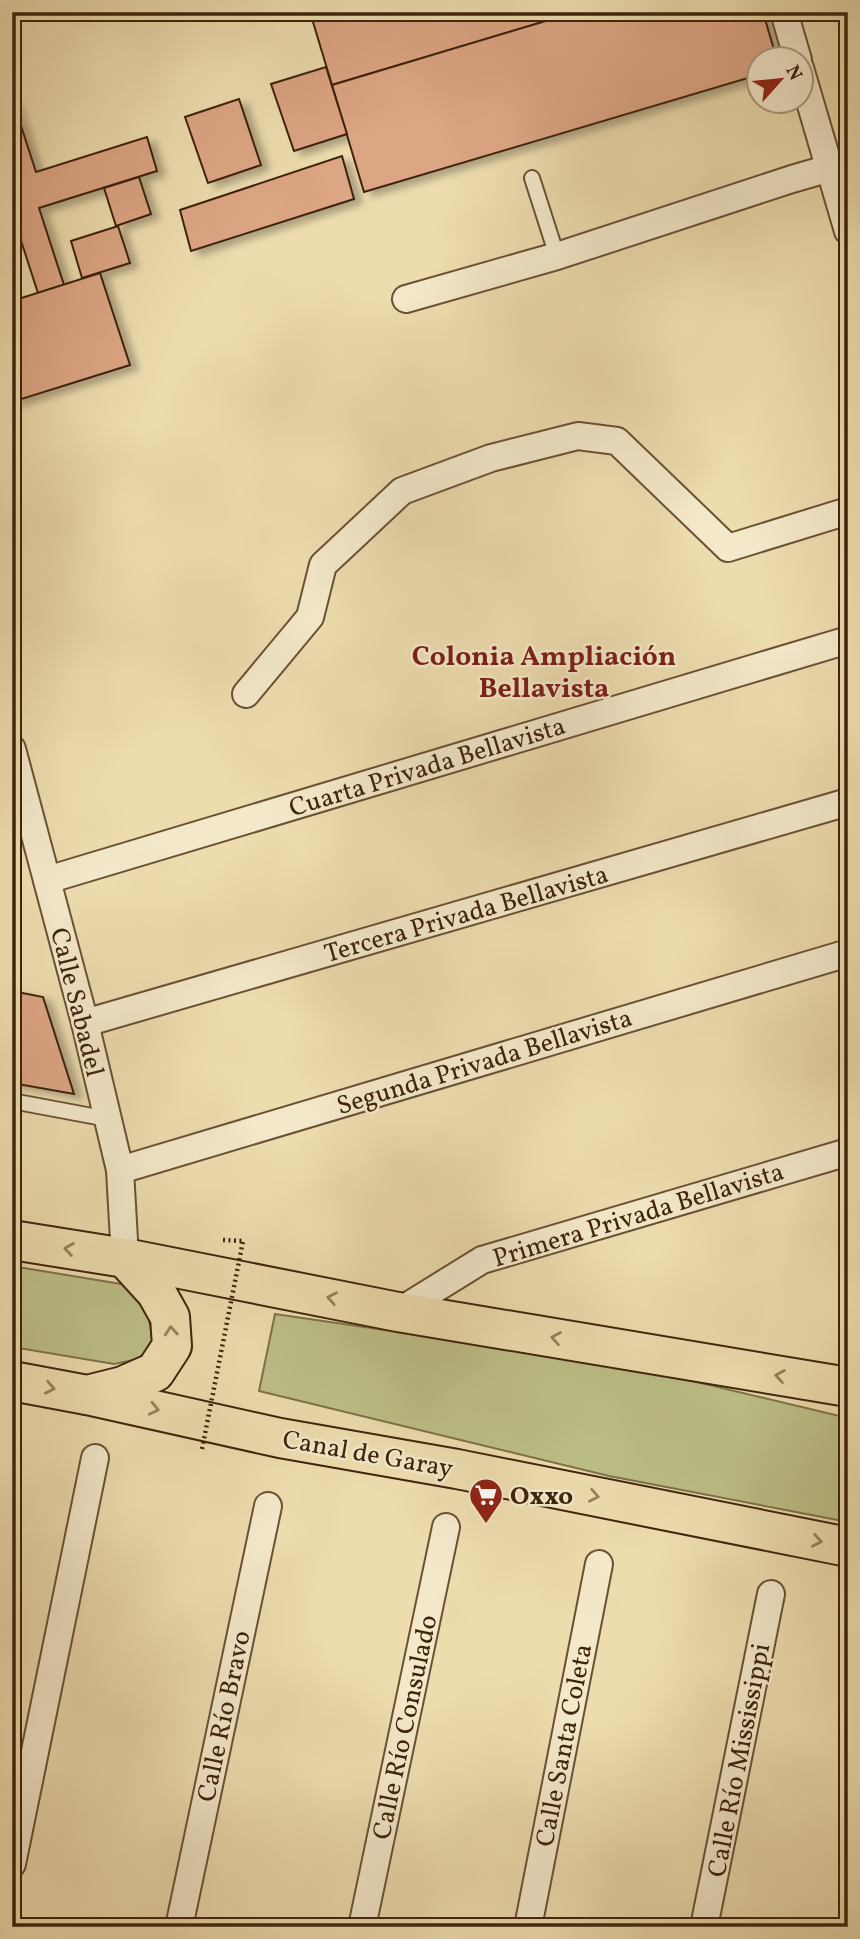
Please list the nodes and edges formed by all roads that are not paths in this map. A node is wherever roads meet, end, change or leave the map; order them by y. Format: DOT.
graph roads {
  1 [pos="784,12"];
  2 [pos="794,46"];
  3 [pos="814,104"];
  4 [pos="839,168"];
  5 [pos="532,178"];
  6 [pos="848,231"];
  7 [pos="557,256"];
  8 [pos="406,299"];
  9 [pos="848,511"];
  10 [pos="848,640"];
  11 [pos="246,694"];
  12 [pos="12,749"];
  13 [pos="848,802"];
  14 [pos="47,880"];
  15 [pos="848,953"];
  16 [pos="85,1023"];
  17 [pos="12,1101"];
  18 [pos="108,1119"];
  19 [pos="848,1152"];
  20 [pos="120,1170"];
  21 [pos="12,1240"];
  22 [pos="125,1258"];
  23 [pos="398,1312"];
  24 [pos="12,1381"];
  25 [pos="848,1387"];
  26 [pos="87,1395"];
  27 [pos="95,1458"];
  28 [pos="268,1506"];
  29 [pos="446,1527"];
  30 [pos="848,1547"];
  31 [pos="599,1564"];
  32 [pos="771,1594"];
  33 [pos="12,1864"];
  34 [pos="179,1927"];
  35 [pos="362,1927"];
  36 [pos="528,1927"];
  37 [pos="704,1927"];
  1 -- 2 [label="street"];
  3 -- 4 [label="street"];
  4 -- 6 [label="street"];
  4 -- 7 [label="street"];
  5 -- 7 [label="lane"];
  7 -- 8 [label="street"];
  9 -- 11 [label="street"];
  10 -- 14 [label="street, Cuarta Privada Bellavista"];
  12 -- 14 [label="street, Calle Sabadel"];
  13 -- 16 [label="street, Tercera Privada Bellavista"];
  14 -- 16 [label="street, Calle Sabadel"];
  15 -- 20 [label="street, Segunda Privada Bellavista"];
  16 -- 18 [label="street, Calle Sabadel"];
  17 -- 18 [label="lane"];
  18 -- 20 [label="street, Calle Sabadel"];
  19 -- 23 [label="street, Primera Privada Bellavista"];
  20 -- 22 [label="street, Calle Sabadel"];
  22 -- 21 [label="main road, one-way"];
  23 -- 22 [label="main road, one-way"];
  26 -- 22 [label="main road, one-way"];
  25 -- 23 [label="main road, one-way"];
  24 -- 26 [label="main road, Canal de Garay, one-way"];
  26 -- 30 [label="main road, Canal de Garay, one-way"];
  27 -- 33 [label="street"];
  28 -- 34 [label="street, Calle Río Bravo"];
  29 -- 35 [label="street, Calle Río Consulado"];
  31 -- 36 [label="street, Calle Santa Coleta"];
  32 -- 37 [label="street, Calle Río Mississippi"];
}
